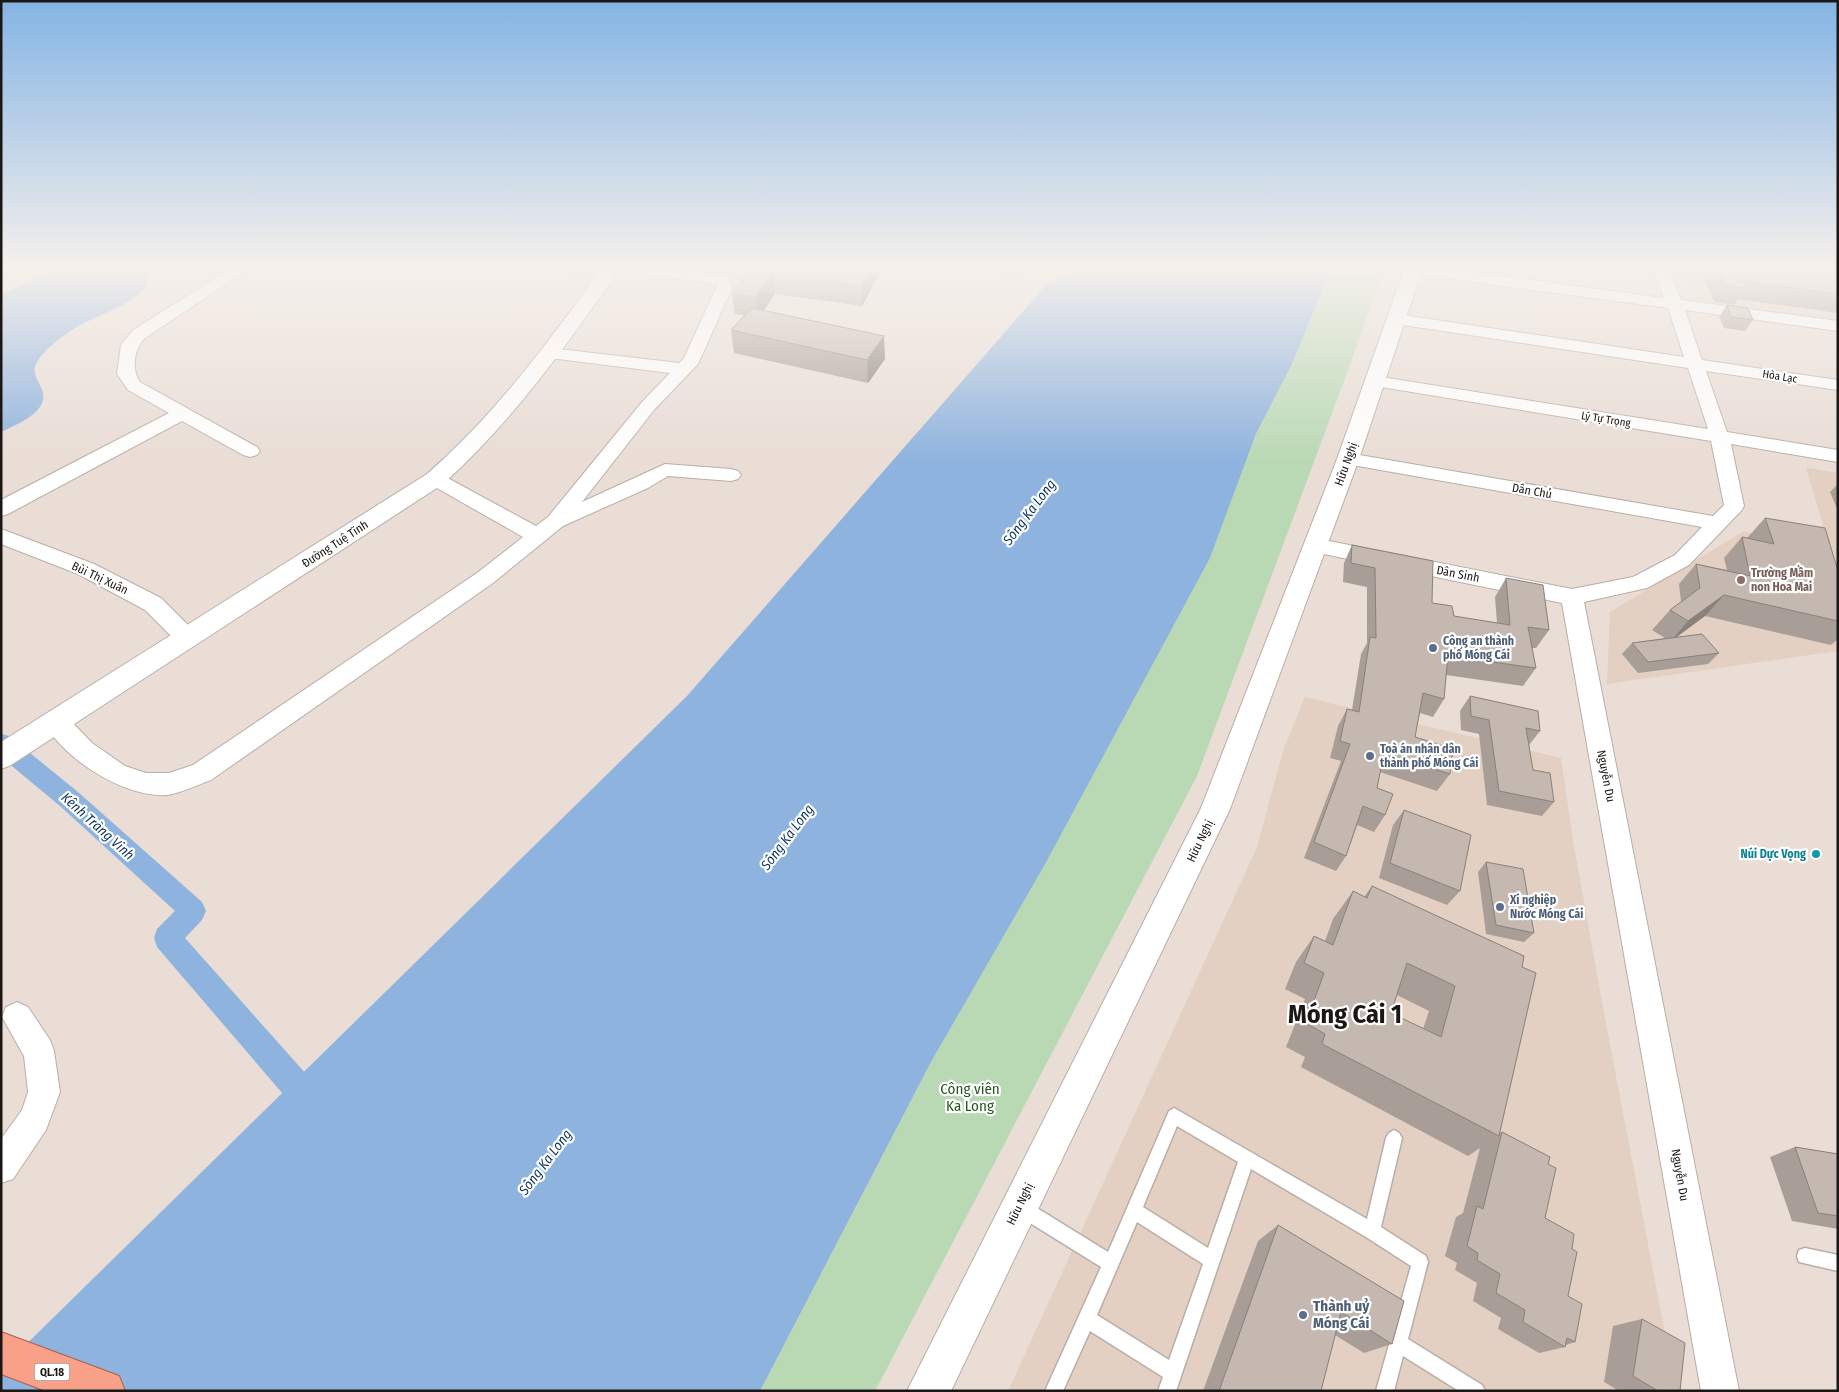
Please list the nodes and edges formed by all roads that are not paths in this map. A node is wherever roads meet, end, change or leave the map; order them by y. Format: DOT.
graph roads {
  1 [pos="142,332"];
  2 [pos="565,332"];
  3 [pos="705,332"];
  4 [pos="1392,332"];
  5 [pos="1484,332"];
  6 [pos="1684,332"];
  7 [pos="550,353"];
  8 [pos="1694,363"];
  9 [pos="683,369"];
  10 [pos="1375,381"];
  11 [pos="1838,385"];
  12 [pos="183,413"];
  13 [pos="1720,438"];
  14 [pos="250,451"];
  15 [pos="1838,456"];
  16 [pos="1348,458"];
  17 [pos="731,475"];
  18 [pos="434,479"];
  19 [pos="1,510"];
  20 [pos="555,522"];
  21 [pos="1716,524"];
  22 [pos="1,536"];
  23 [pos="538,536"];
  24 [pos="1314,545"];
  25 [pos="1572,597"];
  26 [pos="187,638"];
  27 [pos="55,722"];
  28 [pos="1,757"];
  29 [pos="17,1017"];
  30 [pos="1394,1138"];
  31 [pos="1247,1159"];
  32 [pos="1,1166"];
  33 [pos="1019,1207"];
  34 [pos="1134,1210"];
  35 [pos="1372,1231"];
  36 [pos="1805,1256"];
  37 [pos="1212,1260"];
  38 [pos="1838,1263"];
  39 [pos="1112,1264"];
  40 [pos="1087,1319"];
  41 [pos="1398,1343"];
  42 [pos="1,1353"];
  43 [pos="1174,1373"];
  44 [pos="104,1391"];
  45 [pos="928,1391"];
  46 [pos="1054,1391"];
  47 [pos="1167,1391"];
  48 [pos="1385,1391"];
  49 [pos="1476,1391"];
  50 [pos="1720,1391"];
  1 -- 12 [label="street"];
  2 -- 7 [label="street, Đường Tuệ Tĩnh"];
  3 -- 9 [label="street"];
  4 -- 10 [label="street, Hữu Nghị"];
  5 -- 8 [label="street, Hòa Lạc"];
  6 -- 8 [label="street"];
  7 -- 9 [label="street"];
  7 -- 18 [label="street, Đường Tuệ Tĩnh"];
  8 -- 11 [label="street, Hòa Lạc"];
  8 -- 13 [label="street"];
  9 -- 20 [label="street"];
  10 -- 13 [label="street, Lý Tự Trọng"];
  10 -- 16 [label="street, Hữu Nghị"];
  12 -- 14 [label="street"];
  12 -- 19 [label="street"];
  13 -- 15 [label="street, Lý Tự Trọng"];
  13 -- 21 [label="street"];
  16 -- 21 [label="street, Dân Chủ"];
  16 -- 24 [label="street, Hữu Nghị"];
  17 -- 20 [label="street"];
  18 -- 23 [label="street"];
  18 -- 26 [label="street, Đường Tuệ Tĩnh"];
  20 -- 23 [label="street"];
  21 -- 25 [label="street"];
  22 -- 26 [label="street, Bùi Thị Xuân"];
  23 -- 27 [label="street"];
  24 -- 25 [label="street, Dân Sinh"];
  24 -- 33 [label="street, Hữu Nghị"];
  25 -- 50 [label="street, Nguyễn Du"];
  26 -- 27 [label="street, Đường Tuệ Tĩnh"];
  27 -- 28 [label="street, Đường Tuệ Tĩnh"];
  29 -- 32 [label="street"];
  30 -- 35 [label="lane"];
  31 -- 34 [label="lane"];
  31 -- 35 [label="lane"];
  31 -- 37 [label="lane"];
  33 -- 39 [label="lane"];
  33 -- 45 [label="street, Hữu Nghị"];
  34 -- 37 [label="lane"];
  34 -- 39 [label="lane"];
  35 -- 41 [label="lane"];
  36 -- 38 [label="lane"];
  37 -- 43 [label="lane"];
  39 -- 40 [label="lane"];
  40 -- 43 [label="lane"];
  40 -- 46 [label="lane"];
  41 -- 48 [label="lane"];
  41 -- 49 [label="lane"];
  42 -- 44 [label="highway, QL.18"];
  43 -- 47 [label="lane"];
}
